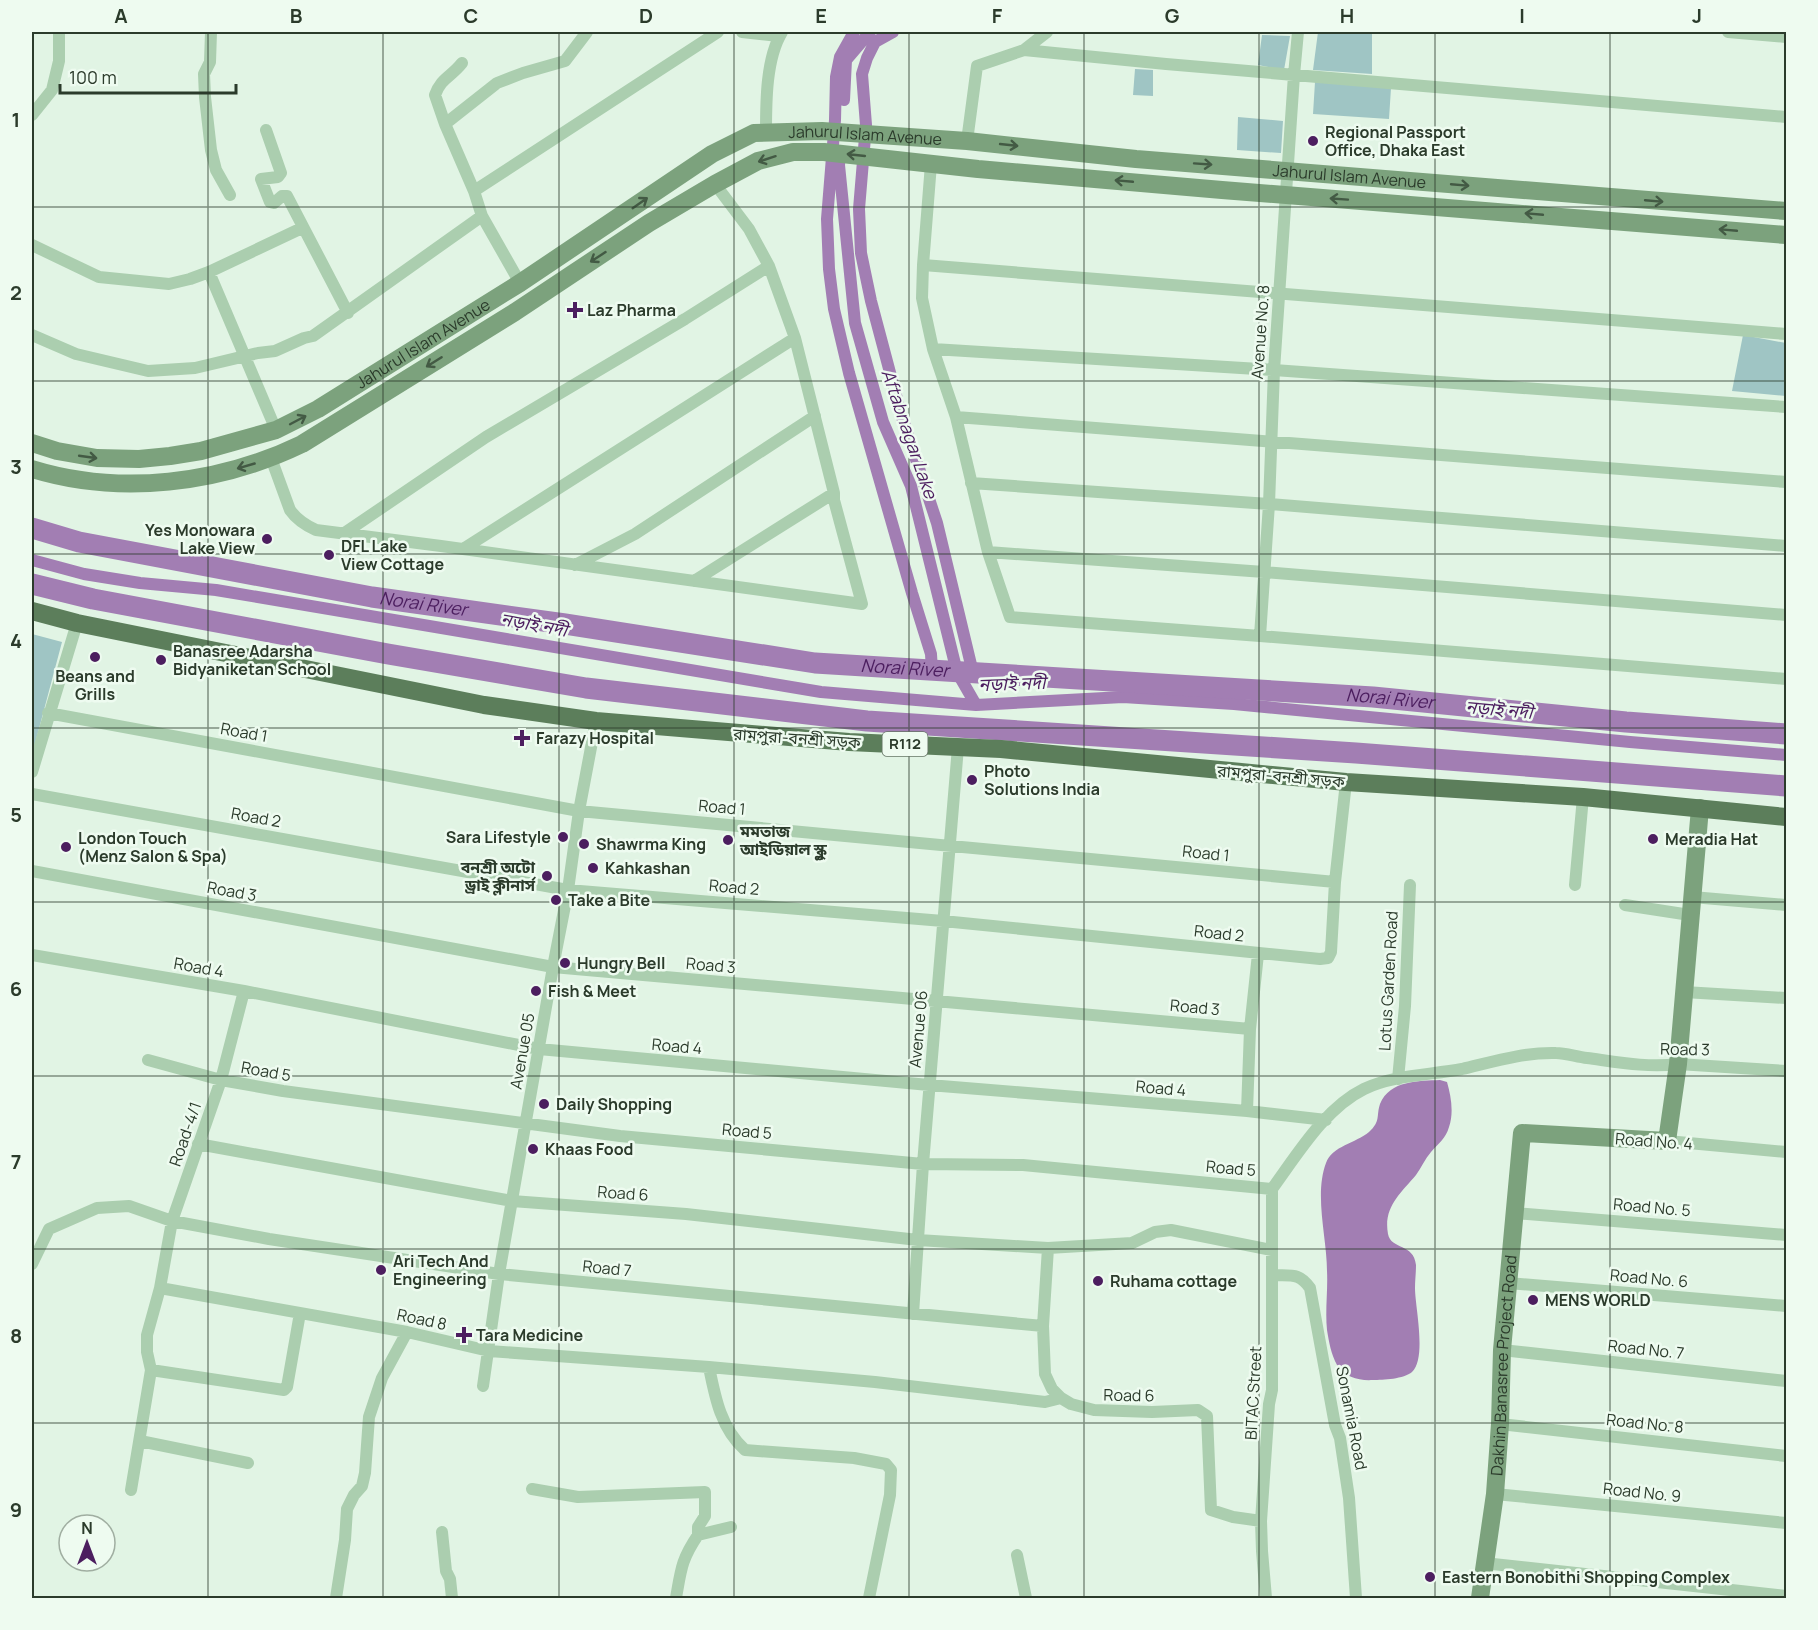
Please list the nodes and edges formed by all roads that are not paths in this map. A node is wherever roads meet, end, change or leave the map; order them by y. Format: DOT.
graph roads {
  1 [pos="59,32"];
  2 [pos="211,32"];
  3 [pos="587,32"];
  4 [pos="718,32"];
  5 [pos="742,32"];
  6 [pos="1047,32"];
  7 [pos="1298,32"];
  8 [pos="1728,32"];
  9 [pos="781,34"];
  10 [pos="1786,37"];
  11 [pos="1024,50"];
  12 [pos="462,63"];
  13 [pos="1294,75"];
  14 [pos="32,115"];
  15 [pos="1786,117"];
  16 [pos="445,124"];
  17 [pos="266,130"];
  18 [pos="766,132"];
  19 [pos="968,141"];
  20 [pos="931,164"];
  21 [pos="1288,170"];
  22 [pos="715,184"];
  23 [pos="474,191"];
  24 [pos="230,195"];
  25 [pos="1287,195"];
  26 [pos="1786,212"];
  27 [pos="482,216"];
  28 [pos="302,228"];
  29 [pos="1786,235"];
  30 [pos="32,246"];
  31 [pos="923,265"];
  32 [pos="769,266"];
  33 [pos="209,272"];
  34 [pos="520,283"];
  35 [pos="1279,293"];
  36 [pos="348,312"];
  37 [pos="1786,334"];
  38 [pos="32,335"];
  39 [pos="795,338"];
  40 [pos="933,349"];
  41 [pos="245,357"];
  42 [pos="1274,370"];
  43 [pos="1786,407"];
  44 [pos="815,416"];
  45 [pos="956,417"];
  46 [pos="276,430"];
  47 [pos="1270,443"];
  48 [pos="32,444"];
  49 [pos="271,458"];
  50 [pos="32,469"];
  51 [pos="1786,482"];
  52 [pos="971,483"];
  53 [pos="834,493"];
  54 [pos="1269,504"];
  55 [pos="343,534"];
  56 [pos="1786,546"];
  57 [pos="463,549"];
  58 [pos="988,552"];
  59 [pos="575,565"];
  60 [pos="1264,572"];
  61 [pos="694,581"];
  62 [pos="32,611"];
  63 [pos="1786,615"];
  64 [pos="77,623"];
  65 [pos="1260,636"];
  66 [pos="1786,679"];
  67 [pos="48,713"];
  68 [pos="596,721"];
  69 [pos="958,747"];
  70 [pos="32,772"];
  71 [pos="1346,782"];
  72 [pos="32,794"];
  73 [pos="1583,797"];
  74 [pos="1700,808"];
  75 [pos="579,811"];
  76 [pos="1786,817"];
  77 [pos="951,845"];
  78 [pos="32,871"];
  79 [pos="1335,882"];
  80 [pos="1410,885"];
  81 [pos="1575,885"];
  82 [pos="568,890"];
  83 [pos="1625,905"];
  84 [pos="1786,905"];
  85 [pos="1691,906"];
  86 [pos="943,921"];
  87 [pos="1258,954"];
  88 [pos="32,955"];
  89 [pos="553,967"];
  90 [pos="244,991"];
  91 [pos="1684,992"];
  92 [pos="1786,998"];
  93 [pos="936,1002"];
  94 [pos="1250,1029"];
  95 [pos="538,1049"];
  96 [pos="148,1060"];
  97 [pos="1678,1064"];
  98 [pos="1786,1071"];
  99 [pos="1398,1079"];
  100 [pos="221,1080"];
  101 [pos="929,1085"];
  102 [pos="1247,1111"];
  103 [pos="1326,1120"];
  104 [pos="526,1124"];
  105 [pos="1522,1133"];
  106 [pos="1667,1142"];
  107 [pos="198,1144"];
  108 [pos="1786,1152"];
  109 [pos="923,1164"];
  110 [pos="1272,1189"];
  111 [pos="512,1201"];
  112 [pos="1514,1213"];
  113 [pos="172,1221"];
  114 [pos="1786,1234"];
  115 [pos="918,1240"];
  116 [pos="1048,1248"];
  117 [pos="1272,1250"];
  118 [pos="32,1264"];
  119 [pos="499,1274"];
  120 [pos="1272,1275"];
  121 [pos="1508,1283"];
  122 [pos="163,1289"];
  123 [pos="1786,1306"];
  124 [pos="300,1313"];
  125 [pos="914,1314"];
  126 [pos="1043,1326"];
  127 [pos="407,1332"];
  128 [pos="1502,1350"];
  129 [pos="489,1351"];
  130 [pos="709,1367"];
  131 [pos="151,1370"];
  132 [pos="1786,1381"];
  133 [pos="483,1386"];
  134 [pos="1061,1398"];
  135 [pos="1500,1424"];
  136 [pos="140,1441"];
  137 [pos="1786,1456"];
  138 [pos="248,1463"];
  139 [pos="532,1489"];
  140 [pos="131,1490"];
  141 [pos="1495,1494"];
  142 [pos="1261,1521"];
  143 [pos="1786,1523"];
  144 [pos="731,1527"];
  145 [pos="442,1532"];
  146 [pos="698,1535"];
  147 [pos="1017,1555"];
  148 [pos="1484,1563"];
  149 [pos="1786,1596"];
  150 [pos="336,1599"];
  151 [pos="452,1599"];
  152 [pos="676,1599"];
  153 [pos="869,1599"];
  154 [pos="1026,1599"];
  155 [pos="1266,1599"];
  156 [pos="1356,1599"];
  157 [pos="1480,1599"];
  1 -- 14 [label="street"];
  2 -- 24 [label="street"];
  3 -- 16 [label="street"];
  4 -- 23 [label="street"];
  5 -- 9 [label="street"];
  6 -- 11 [label="street"];
  7 -- 13 [label="street, Avenue No. 8"];
  8 -- 10 [label="street"];
  9 -- 18 [label="street"];
  11 -- 13 [label="street"];
  11 -- 19 [label="street"];
  12 -- 16 [label="street"];
  13 -- 15 [label="street"];
  13 -- 21 [label="street, Avenue No. 8"];
  16 -- 23 [label="street"];
  17 -- 28 [label="street"];
  18 -- 19 [label="street, Jahurul Islam Avenue"];
  34 -- 18 [label="street, Jahurul Islam Avenue, one-way"];
  19 -- 21 [label="street, Jahurul Islam Avenue, one-way"];
  20 -- 22 [label="street, Jahurul Islam Avenue, one-way"];
  25 -- 20 [label="street, Jahurul Islam Avenue, one-way"];
  20 -- 31 [label="street"];
  21 -- 25 [label="street, Avenue No. 8"];
  21 -- 26 [label="street, Jahurul Islam Avenue, one-way"];
  22 -- 32 [label="street"];
  22 -- 49 [label="street, Jahurul Islam Avenue, one-way"];
  23 -- 27 [label="street"];
  29 -- 25 [label="street, Jahurul Islam Avenue, one-way"];
  25 -- 35 [label="street, Avenue No. 8"];
  27 -- 34 [label="street"];
  27 -- 36 [label="street"];
  28 -- 33 [label="street"];
  28 -- 36 [label="street"];
  30 -- 33 [label="street"];
  31 -- 35 [label="street"];
  31 -- 40 [label="street"];
  32 -- 39 [label="street"];
  32 -- 55 [label="street"];
  33 -- 41 [label="street"];
  46 -- 34 [label="street, Jahurul Islam Avenue, one-way"];
  35 -- 37 [label="street"];
  35 -- 42 [label="street, Avenue No. 8"];
  36 -- 41 [label="street"];
  38 -- 41 [label="street"];
  39 -- 44 [label="street"];
  39 -- 57 [label="street"];
  40 -- 42 [label="street"];
  40 -- 45 [label="street"];
  41 -- 46 [label="street"];
  42 -- 43 [label="street"];
  42 -- 47 [label="street, Avenue No. 8"];
  44 -- 53 [label="street"];
  44 -- 59 [label="street"];
  45 -- 47 [label="street"];
  45 -- 52 [label="street"];
  48 -- 46 [label="street, Jahurul Islam Avenue, one-way"];
  47 -- 51 [label="street"];
  47 -- 54 [label="street, Avenue No. 8"];
  49 -- 50 [label="street, Jahurul Islam Avenue, one-way"];
  49 -- 55 [label="street"];
  52 -- 54 [label="street"];
  52 -- 58 [label="street"];
  53 -- 61 [label="street"];
  53 -- 61 [label="street"];
  54 -- 56 [label="street"];
  54 -- 60 [label="street, Avenue No. 8"];
  55 -- 57 [label="street"];
  57 -- 59 [label="street"];
  58 -- 60 [label="street"];
  58 -- 65 [label="street"];
  59 -- 61 [label="street"];
  60 -- 63 [label="street"];
  60 -- 65 [label="street, Avenue No. 8"];
  62 -- 64 [label="main road, রামপুরা-বনশ্রী সড়ক / R112"];
  64 -- 67 [label="street"];
  64 -- 68 [label="main road, রামপুরা-বনশ্রী সড়ক / R112"];
  65 -- 66 [label="street"];
  67 -- 70 [label="street"];
  67 -- 75 [label="street, Road 1"];
  68 -- 69 [label="main road, রামপুরা-বনশ্রী সড়ক / R112"];
  68 -- 75 [label="street, Avenue 05"];
  69 -- 71 [label="main road, রামপুরা-বনশ্রী সড়ক / R112"];
  69 -- 77 [label="street, Avenue 06"];
  71 -- 73 [label="main road, রামপুরা-বনশ্রী সড়ক / R112"];
  71 -- 79 [label="street"];
  72 -- 82 [label="street, Road 2"];
  73 -- 74 [label="main road, রামপুরা-বনশ্রী সড়ক / R112"];
  73 -- 81 [label="street"];
  74 -- 76 [label="main road, রামপুরা-বনশ্রী সড়ক / R112"];
  74 -- 85 [label="street"];
  75 -- 77 [label="street, Road 1"];
  75 -- 82 [label="street, Avenue 05"];
  77 -- 79 [label="street, Road 1"];
  77 -- 86 [label="street, Avenue 06"];
  78 -- 89 [label="street, Road 3"];
  79 -- 87 [label="street, Road 2"];
  80 -- 99 [label="street, Lotus Garden Road"];
  82 -- 86 [label="street, Road 2"];
  82 -- 89 [label="street, Avenue 05"];
  83 -- 85 [label="street"];
  84 -- 85 [label="street"];
  85 -- 91 [label="street"];
  86 -- 87 [label="street, Road 2"];
  86 -- 93 [label="street, Avenue 06"];
  87 -- 94 [label="street"];
  88 -- 90 [label="street, Road 4"];
  89 -- 93 [label="street, Road 3"];
  89 -- 95 [label="street, Avenue 05"];
  90 -- 95 [label="street, Road 4"];
  90 -- 100 [label="street, Road-4/1"];
  91 -- 92 [label="street"];
  91 -- 97 [label="street"];
  93 -- 94 [label="street, Road 3"];
  93 -- 101 [label="street, Avenue 06"];
  94 -- 102 [label="street"];
  95 -- 101 [label="street, Road 4"];
  95 -- 104 [label="street, Avenue 05"];
  96 -- 100 [label="street, Road 5"];
  97 -- 98 [label="street, Road 3"];
  97 -- 99 [label="street, Road 3"];
  97 -- 106 [label="street"];
  99 -- 103 [label="street, Road 3"];
  100 -- 104 [label="street, Road 5"];
  100 -- 107 [label="street, Road-4/1"];
  101 -- 102 [label="street, Road 4"];
  101 -- 109 [label="street, Avenue 06"];
  102 -- 103 [label="street, Road 4"];
  103 -- 110 [label="street, Road 3"];
  104 -- 109 [label="street, Road 5"];
  104 -- 111 [label="street, Avenue 05"];
  105 -- 106 [label="street, Road No. 4"];
  105 -- 112 [label="street, Dakhin Banasree Project Road"];
  106 -- 108 [label="street, Road No. 4"];
  107 -- 111 [label="street, Road 6"];
  107 -- 113 [label="street, Road-4/1"];
  109 -- 110 [label="street, Road 5"];
  109 -- 115 [label="street, Avenue 06"];
  110 -- 117 [label="street, BITAC Street"];
  111 -- 115 [label="street, Road 6"];
  111 -- 119 [label="street, Avenue 05"];
  112 -- 114 [label="street, Road No. 5"];
  112 -- 121 [label="street, Dakhin Banasree Project Road"];
  113 -- 118 [label="street, Road 7"];
  113 -- 119 [label="street, Road 7"];
  113 -- 122 [label="street, Road-4/1"];
  115 -- 116 [label="street, Road 6"];
  115 -- 125 [label="street, Avenue 06"];
  116 -- 117 [label="street, Road 6"];
  116 -- 126 [label="street"];
  117 -- 120 [label="street, BITAC Street"];
  119 -- 125 [label="street, Road 7"];
  119 -- 129 [label="street, Avenue 05"];
  120 -- 142 [label="street, BITAC Street"];
  120 -- 156 [label="street, Sonamia Road"];
  121 -- 123 [label="street, Road No. 6"];
  121 -- 128 [label="street, Dakhin Banasree Project Road"];
  122 -- 124 [label="street, Road 8"];
  122 -- 131 [label="street, Road-4/1"];
  124 -- 127 [label="street, Road 8"];
  124 -- 131 [label="street"];
  125 -- 126 [label="street, Road 7"];
  126 -- 134 [label="street"];
  127 -- 129 [label="street, Road 8"];
  127 -- 150 [label="street"];
  128 -- 132 [label="street, Road No. 7"];
  128 -- 135 [label="street, Dakhin Banasree Project Road"];
  129 -- 130 [label="street, Road 8"];
  129 -- 133 [label="street, Avenue 05"];
  130 -- 134 [label="street, Road 8"];
  130 -- 153 [label="street"];
  131 -- 136 [label="street, Road-4/1"];
  134 -- 142 [label="street, Road 6"];
  135 -- 137 [label="street, Road No. 8"];
  135 -- 141 [label="street, Dakhin Banasree Project Road"];
  136 -- 138 [label="street"];
  136 -- 140 [label="street, Road-4/1"];
  139 -- 146 [label="street"];
  141 -- 143 [label="street, Road No. 9"];
  141 -- 148 [label="street, Dakhin Banasree Project Road"];
  142 -- 155 [label="street, BITAC Street"];
  144 -- 146 [label="street"];
  145 -- 151 [label="street"];
  146 -- 152 [label="street"];
  147 -- 154 [label="street"];
  148 -- 149 [label="street"];
  148 -- 157 [label="street, Dakhin Banasree Project Road"];
}
